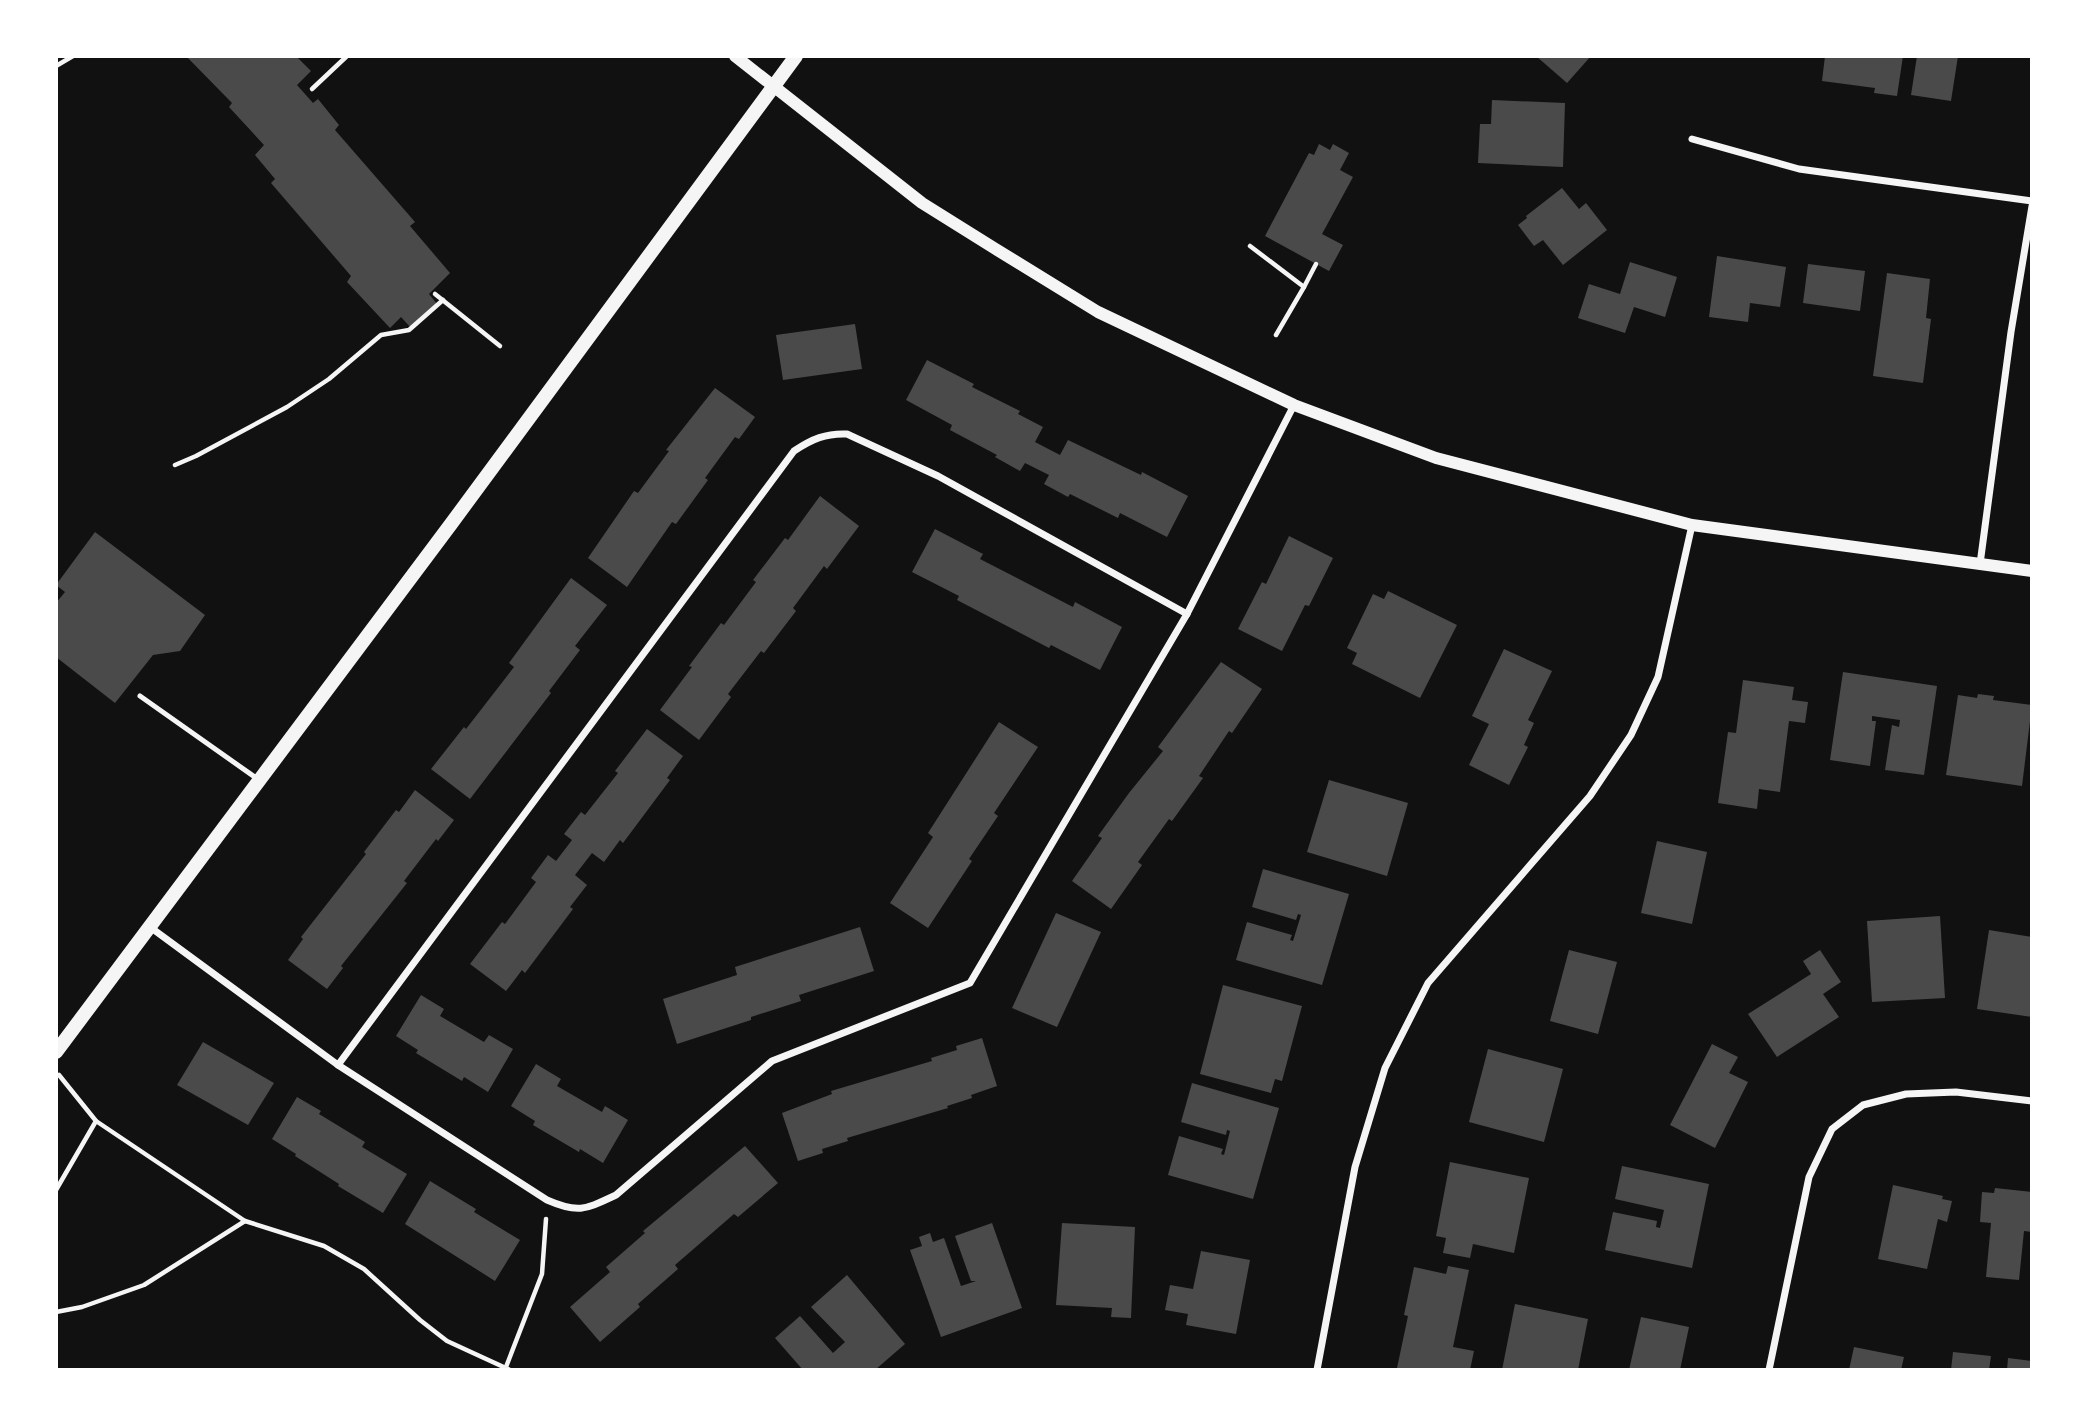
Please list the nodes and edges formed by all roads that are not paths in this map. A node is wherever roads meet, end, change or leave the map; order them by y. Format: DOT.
graph roads {
  1 [pos="735,56"];
  2 [pos="796,56"];
  3 [pos="774,86"];
  4 [pos="1692,139"];
  5 [pos="2032,203"];
  6 [pos="1294,405"];
  7 [pos="1692,525"];
  8 [pos="1980,564"];
  9 [pos="2032,571"];
  10 [pos="1187,614"];
  11 [pos="140,696"];
  12 [pos="259,780"];
  13 [pos="150,927"];
  14 [pos="56,1052"];
  15 [pos="338,1065"];
  16 [pos="2032,1101"];
  17 [pos="1317,1370"];
  18 [pos="1769,1370"];
  1 -- 3 [label="street"];
  2 -- 3 [label="main road"];
  3 -- 6 [label="street"];
  3 -- 12 [label="main road"];
  4 -- 5 [label="street"];
  5 -- 8 [label="street"];
  6 -- 7 [label="street"];
  6 -- 10 [label="street"];
  7 -- 8 [label="street"];
  7 -- 17 [label="street"];
  8 -- 9 [label="street"];
  10 -- 15 [label="street"];
  10 -- 15 [label="street"];
  11 -- 12 [label="lane"];
  12 -- 13 [label="main road"];
  13 -- 14 [label="main road"];
  13 -- 15 [label="street"];
  16 -- 18 [label="street"];
}
